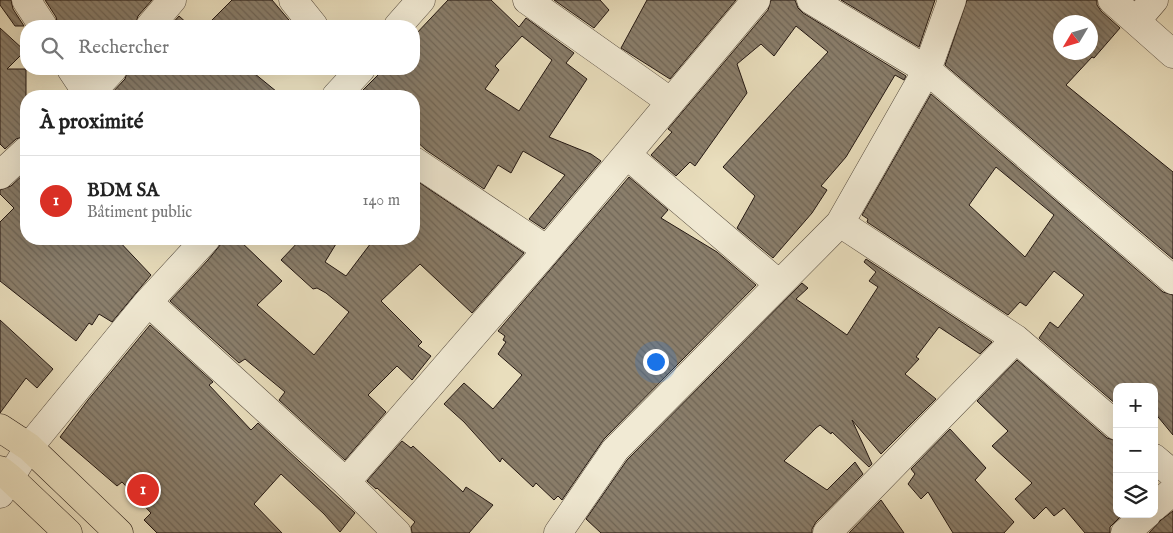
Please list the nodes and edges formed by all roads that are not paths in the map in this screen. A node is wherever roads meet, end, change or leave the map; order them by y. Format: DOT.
graph roads {
  1 [pos="26,0"];
  2 [pos="172,0"];
  3 [pos="292,0"];
  4 [pos="421,0"];
  5 [pos="527,0"];
  6 [pos="756,0"];
  7 [pos="811,0"];
  8 [pos="952,0"];
  9 [pos="1112,0"];
  10 [pos="1154,0"];
  11 [pos="39,20"];
  12 [pos="155,20"];
  13 [pos="309,20"];
  14 [pos="403,20"];
  15 [pos="1136,22"];
  16 [pos="1173,54"];
  17 [pos="927,70"];
  18 [pos="75,75"];
  19 [pos="107,75"];
  20 [pos="85,90"];
  21 [pos="94,90"];
  22 [pos="671,102"];
  23 [pos="627,155"];
  24 [pos="20,157"];
  25 [pos="420,165"];
  26 [pos="0,175"];
  27 [pos="840,223"];
  28 [pos="200,245"];
  29 [pos="547,250"];
  30 [pos="1173,280"];
  31 [pos="779,284"];
  32 [pos="148,302"];
  33 [pos="1016,339"];
  34 [pos="1113,423"];
  35 [pos="0,428"];
  36 [pos="28,447"];
  37 [pos="1158,461"];
  38 [pos="1173,474"];
  39 [pos="3,481"];
  40 [pos="346,482"];
  41 [pos="1173,491"];
  42 [pos="1158,504"];
  43 [pos="1142,518"];
  44 [pos="68,533"];
  45 [pos="119,533"];
  46 [pos="397,533"];
  47 [pos="558,533"];
  48 [pos="828,533"];
  49 [pos="1125,533"];
  1 -- 11 [label="street"];
  2 -- 12 [label="street"];
  3 -- 13 [label="street"];
  4 -- 14 [label="street"];
  5 -- 22 [label="street"];
  6 -- 22 [label="street"];
  7 -- 17 [label="street"];
  8 -- 17 [label="street"];
  9 -- 15 [label="street"];
  10 -- 15 [label="street"];
  15 -- 16 [label="street"];
  17 -- 27 [label="street"];
  17 -- 30 [label="street"];
  18 -- 20 [label="street"];
  19 -- 21 [label="street"];
  22 -- 23 [label="street"];
  23 -- 29 [label="street"];
  23 -- 31 [label="street"];
  24 -- 26 [label="street"];
  25 -- 29 [label="street"];
  27 -- 31 [label="street"];
  27 -- 33 [label="street"];
  28 -- 32 [label="street"];
  29 -- 40 [label="street"];
  31 -- 47 [label="street"];
  32 -- 36 [label="street"];
  32 -- 40 [label="street"];
  33 -- 34 [label="street"];
  33 -- 48 [label="street"];
  35 -- 36 [label="main road"];
  36 -- 39 [label="street"];
  36 -- 45 [label="main road"];
  37 -- 38 [label="street"];
  39 -- 44 [label="main road"];
  40 -- 46 [label="street"];
  41 -- 42 [label="street"];
  43 -- 49 [label="street"];
}
